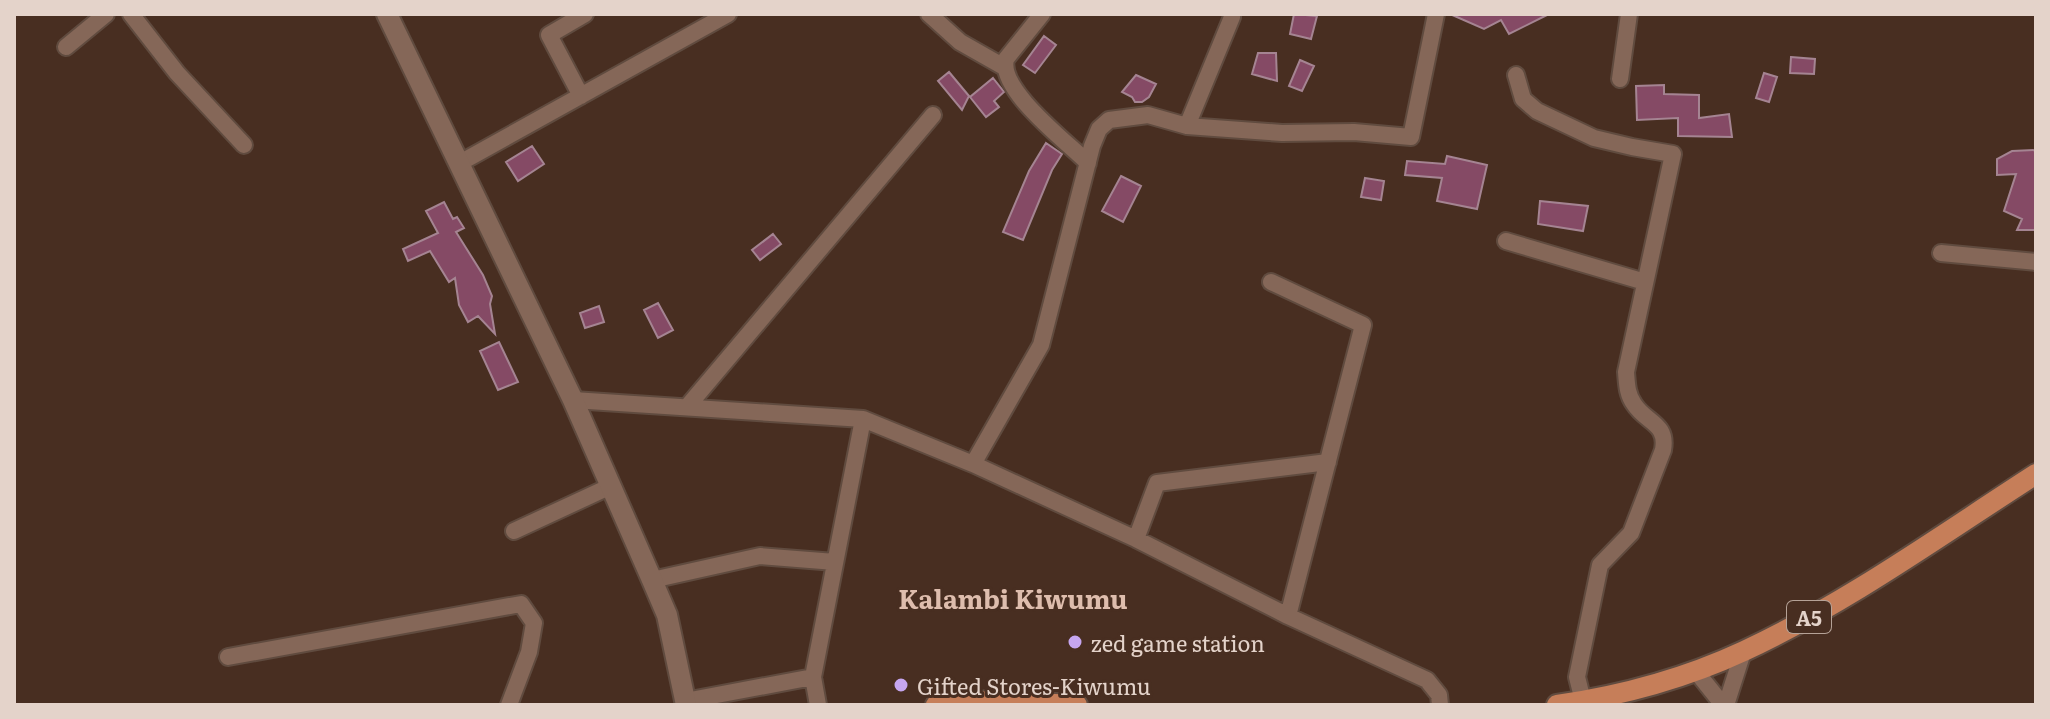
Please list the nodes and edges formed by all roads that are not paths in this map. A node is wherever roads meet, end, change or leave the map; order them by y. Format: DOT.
graph roads {
  1 [pos="106,14"];
  2 [pos="131,14"];
  3 [pos="387,14"];
  4 [pos="585,14"];
  5 [pos="728,14"];
  6 [pos="929,14"];
  7 [pos="1042,14"];
  8 [pos="1436,14"];
  9 [pos="1629,14"];
  10 [pos="1232,17"];
  11 [pos="66,47"];
  12 [pos="1004,67"];
  13 [pos="1516,75"];
  14 [pos="1620,79"];
  15 [pos="581,96"];
  16 [pos="933,115"];
  17 [pos="1187,126"];
  18 [pos="244,145"];
  19 [pos="1088,163"];
  20 [pos="458,164"];
  21 [pos="1506,241"];
  22 [pos="1941,253"];
  23 [pos="2036,262"];
  24 [pos="1271,282"];
  25 [pos="1645,282"];
  26 [pos="573,400"];
  27 [pos="687,407"];
  28 [pos="863,419"];
  29 [pos="1328,462"];
  30 [pos="973,464"];
  31 [pos="2036,474"];
  32 [pos="611,486"];
  33 [pos="514,531"];
  34 [pos="1136,539"];
  35 [pos="835,562"];
  36 [pos="652,580"];
  37 [pos="1288,616"];
  38 [pos="1743,652"];
  39 [pos="228,657"];
  40 [pos="1695,670"];
  41 [pos="813,677"];
  42 [pos="1583,701"];
  43 [pos="686,703"];
  44 [pos="989,703"];
  45 [pos="509,705"];
  46 [pos="818,705"];
  47 [pos="936,705"];
  48 [pos="1077,705"];
  49 [pos="1440,705"];
  50 [pos="1557,705"];
  51 [pos="1724,705"];
  1 -- 11 [label="street"];
  2 -- 18 [label="street"];
  3 -- 20 [label="street"];
  4 -- 15 [label="street"];
  5 -- 15 [label="street"];
  6 -- 12 [label="street"];
  7 -- 12 [label="street"];
  8 -- 17 [label="street"];
  9 -- 14 [label="street"];
  10 -- 17 [label="street"];
  12 -- 19 [label="street"];
  13 -- 25 [label="street"];
  15 -- 20 [label="street"];
  16 -- 27 [label="street"];
  17 -- 19 [label="street"];
  19 -- 30 [label="street"];
  20 -- 26 [label="street"];
  21 -- 25 [label="street"];
  22 -- 23 [label="street"];
  24 -- 29 [label="street"];
  25 -- 42 [label="street"];
  26 -- 27 [label="street"];
  26 -- 32 [label="street"];
  27 -- 28 [label="street"];
  28 -- 30 [label="street"];
  28 -- 35 [label="street"];
  29 -- 34 [label="street"];
  29 -- 37 [label="street"];
  30 -- 34 [label="street"];
  31 -- 38 [label="main road, A5"];
  32 -- 33 [label="street"];
  32 -- 36 [label="street"];
  34 -- 37 [label="street"];
  35 -- 36 [label="street"];
  35 -- 41 [label="street"];
  36 -- 43 [label="street"];
  37 -- 49 [label="street"];
  38 -- 40 [label="main road, A5"];
  38 -- 51 [label="street"];
  39 -- 45 [label="street"];
  40 -- 42 [label="main road, A5"];
  40 -- 51 [label="street"];
  41 -- 43 [label="street"];
  41 -- 46 [label="street"];
  42 -- 50 [label="main road, A5"];
  44 -- 47 [label="main road"];
  44 -- 48 [label="main road"];
}
